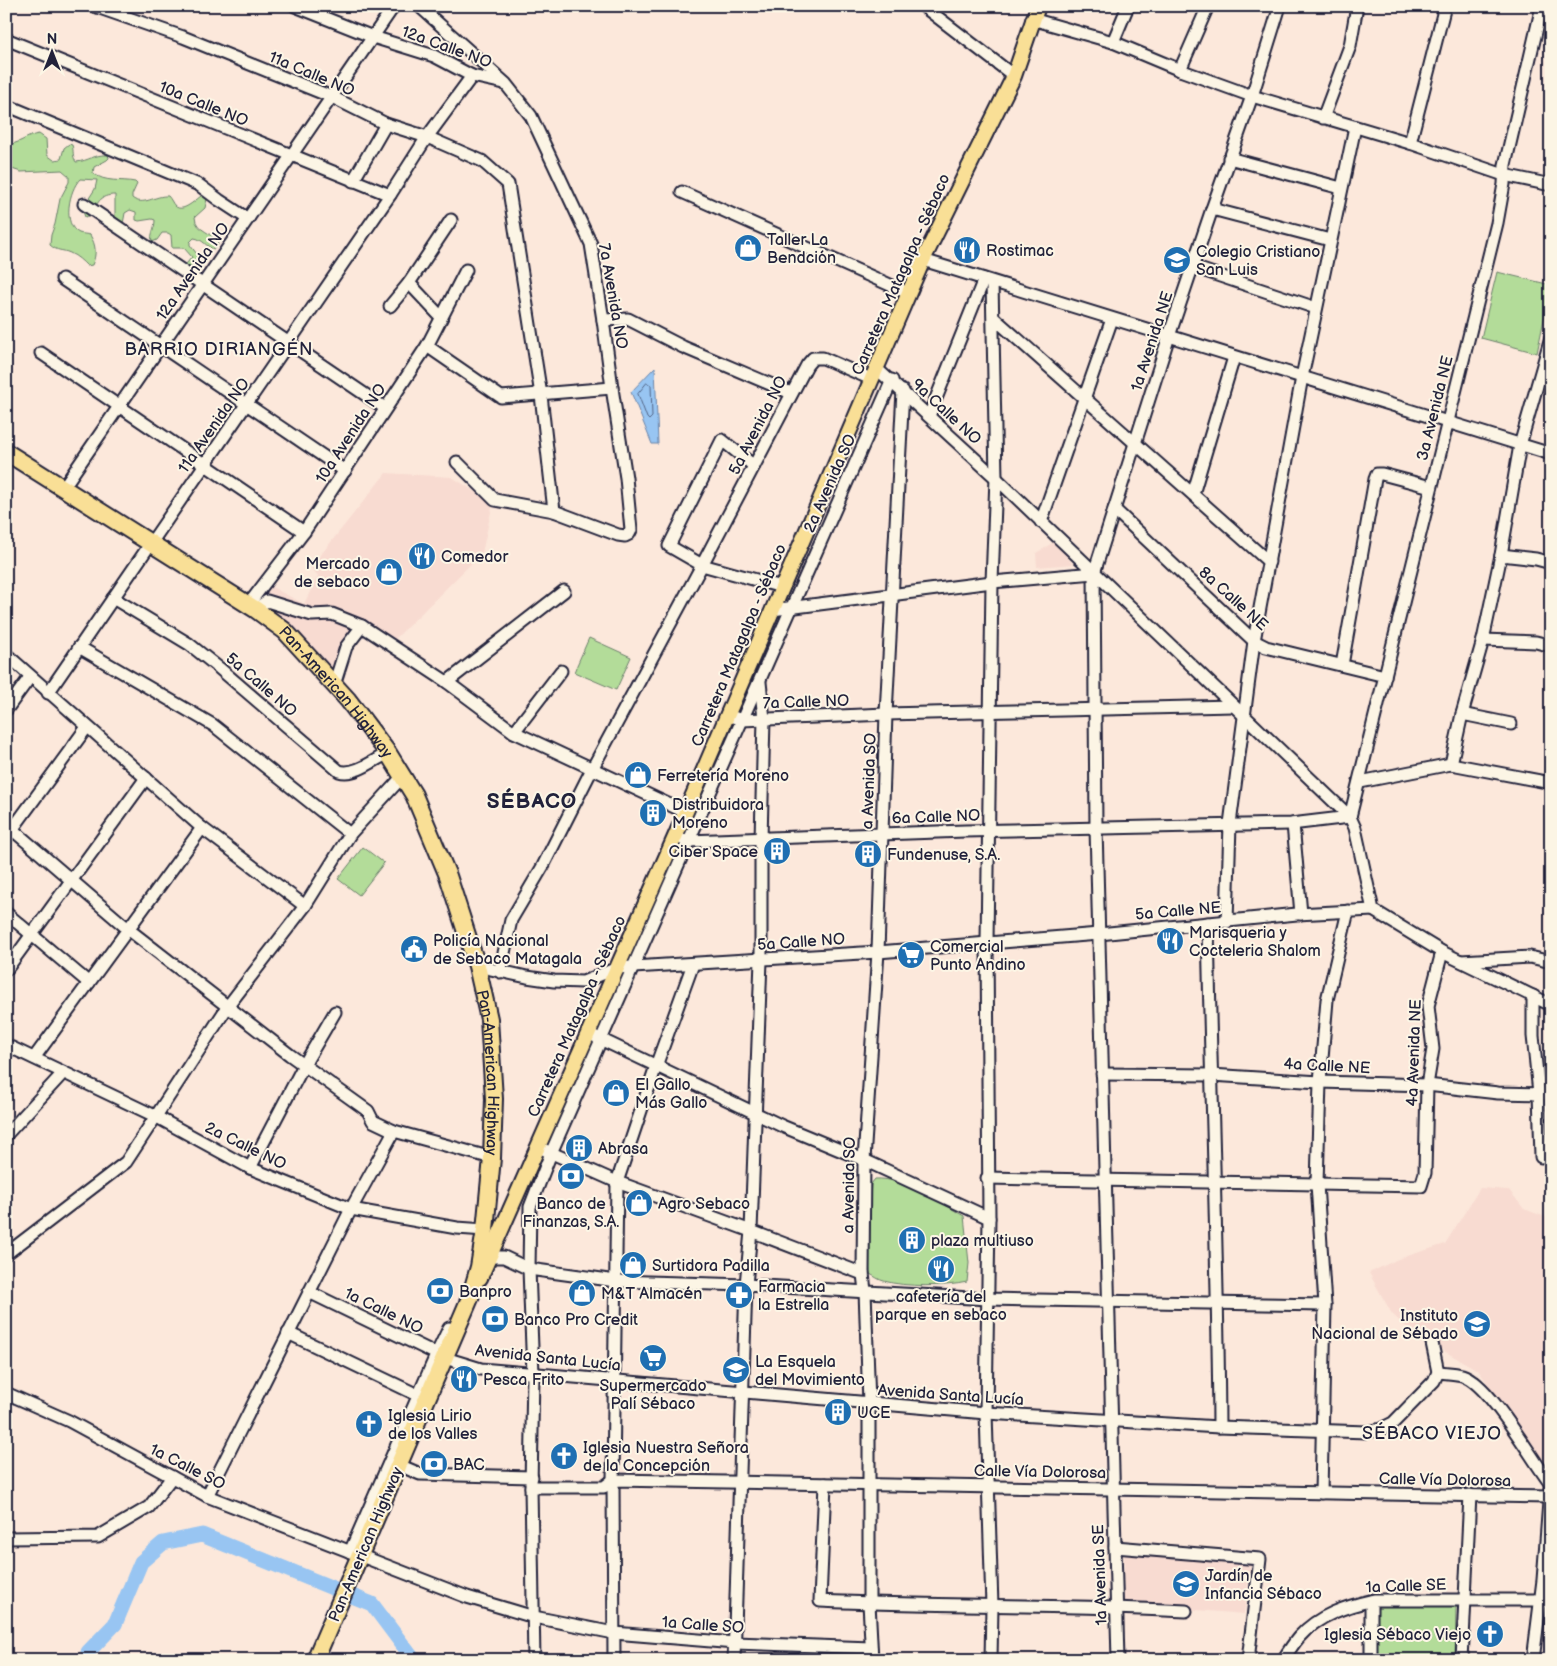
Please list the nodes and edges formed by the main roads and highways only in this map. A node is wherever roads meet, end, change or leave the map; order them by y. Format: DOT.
graph roads {
  1 [pos="1035,13"];
  2 [pos="6,452"];
  3 [pos="470,1298"];
  4 [pos="315,1660"];
  1 -- 3 [label="main road, Carretera Matagalpa - Sébaco"];
  2 -- 3 [label="highway, Pan-American Highway"];
  3 -- 4 [label="highway, Pan-American Highway"];
}
